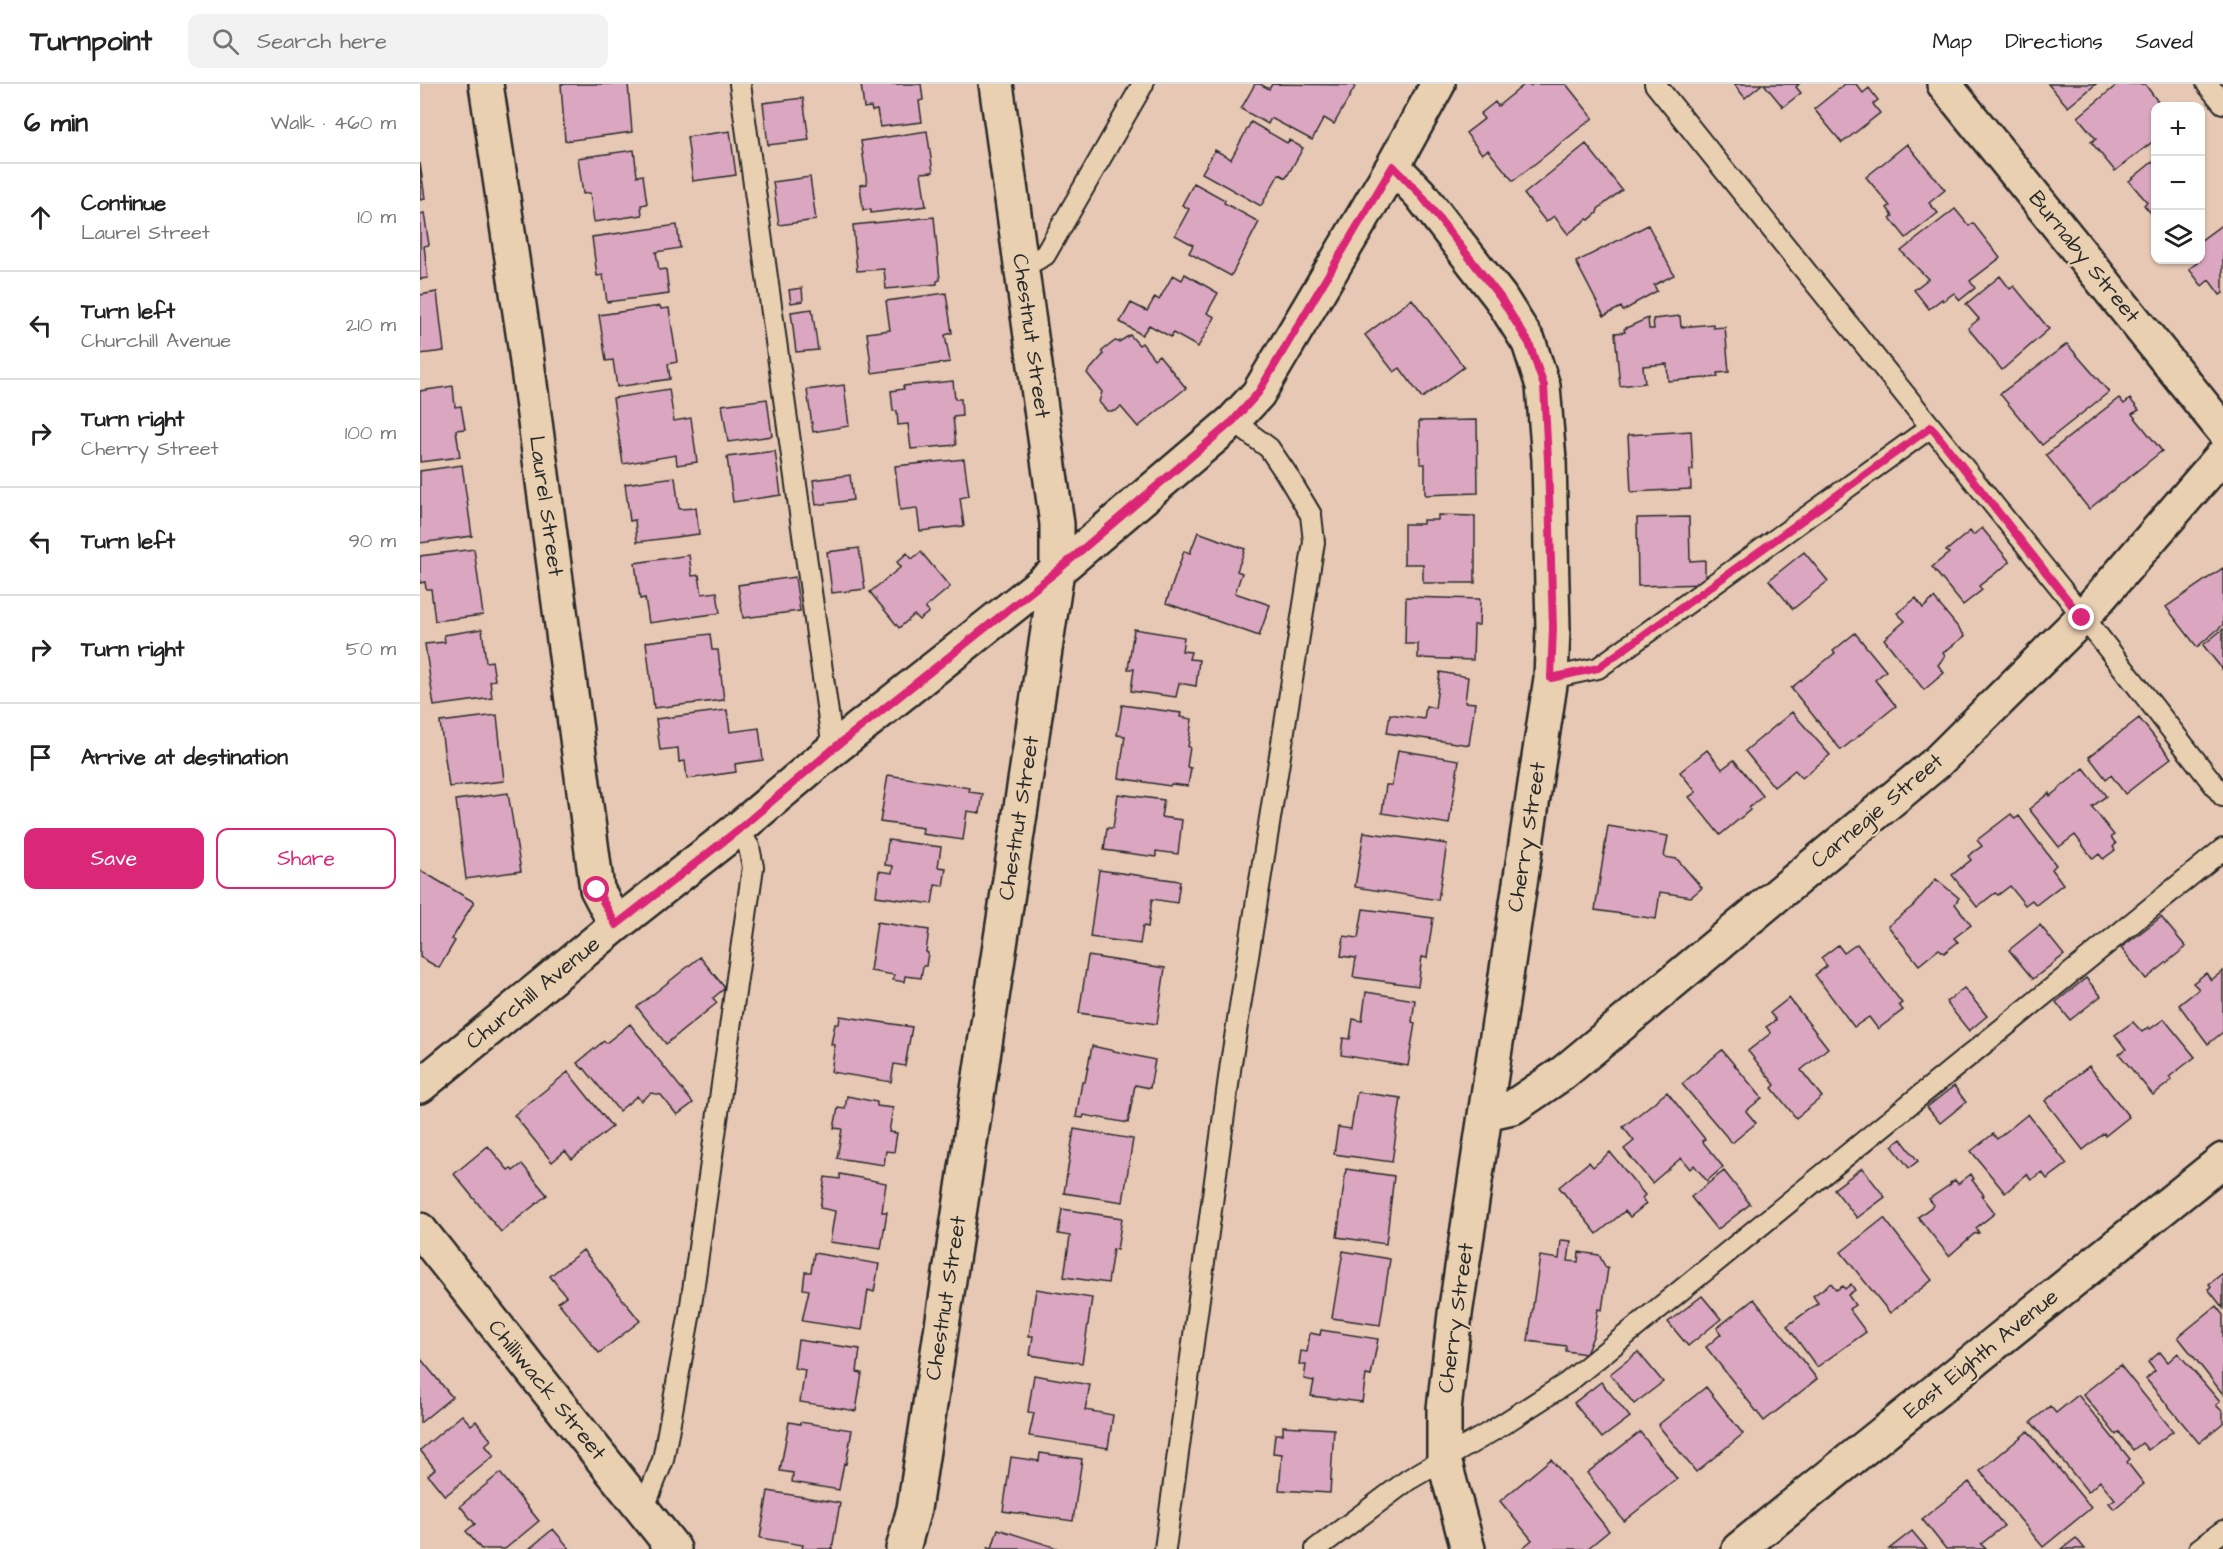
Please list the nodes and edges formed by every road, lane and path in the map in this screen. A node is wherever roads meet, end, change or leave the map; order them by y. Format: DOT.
graph roads {
  1 [pos="486,84"];
  2 [pos="740,84"];
  3 [pos="996,84"];
  4 [pos="1143,84"];
  5 [pos="1438,84"];
  6 [pos="1655,84"];
  7 [pos="1944,84"];
  8 [pos="2207,84"];
  9 [pos="2223,104"];
  10 [pos="1393,166"];
  11 [pos="1021,266"];
  12 [pos="1233,421"];
  13 [pos="1931,427"];
  14 [pos="2223,430"];
  15 [pos="2223,455"];
  16 [pos="1057,571"];
  17 [pos="2082,618"];
  18 [pos="1551,678"];
  19 [pos="833,749"];
  20 [pos="2223,796"];
  21 [pos="738,830"];
  22 [pos="2223,849"];
  23 [pos="616,925"];
  24 [pos="420,1086"];
  25 [pos="1486,1113"];
  26 [pos="2223,1160"];
  27 [pos="420,1230"];
  28 [pos="1444,1460"];
  29 [pos="643,1510"];
  30 [pos="2223,1531"];
  31 [pos="674,1549"];
  32 [pos="903,1549"];
  33 [pos="1165,1549"];
  34 [pos="1316,1549"];
  35 [pos="1468,1549"];
  36 [pos="1739,1549"];
  37 [pos="2199,1549"];
  1 -- 23 [label="street, Laurel Street"];
  2 -- 19 [label="lane"];
  3 -- 11 [label="street, Chestnut Street"];
  4 -- 11 [label="lane"];
  5 -- 10 [label="street, Churchill Avenue"];
  6 -- 13 [label="lane"];
  7 -- 14 [label="street, Burnaby Street"];
  8 -- 9 [label="lane"];
  10 -- 12 [label="street, Churchill Avenue"];
  10 -- 18 [label="street, Cherry Street"];
  11 -- 16 [label="street, Chestnut Street"];
  12 -- 16 [label="street, Churchill Avenue"];
  12 -- 33 [label="lane"];
  13 -- 17 [label="lane"];
  13 -- 18 [label="lane"];
  15 -- 17 [label="street, Carnegie Street"];
  16 -- 19 [label="street, Churchill Avenue"];
  16 -- 32 [label="street, Chestnut Street"];
  17 -- 20 [label="lane"];
  17 -- 25 [label="street, Carnegie Street"];
  18 -- 25 [label="street, Cherry Street"];
  19 -- 21 [label="street, Churchill Avenue"];
  21 -- 23 [label="street, Churchill Avenue"];
  21 -- 29 [label="lane"];
  22 -- 28 [label="lane"];
  23 -- 24 [label="street, Churchill Avenue"];
  25 -- 28 [label="street, Cherry Street"];
  26 -- 36 [label="street, East Eighth Avenue"];
  27 -- 29 [label="street, Chilliwack Street"];
  28 -- 34 [label="lane"];
  28 -- 35 [label="street, Cherry Street"];
  29 -- 31 [label="street, Chilliwack Street"];
  30 -- 37 [label="lane"];
}
